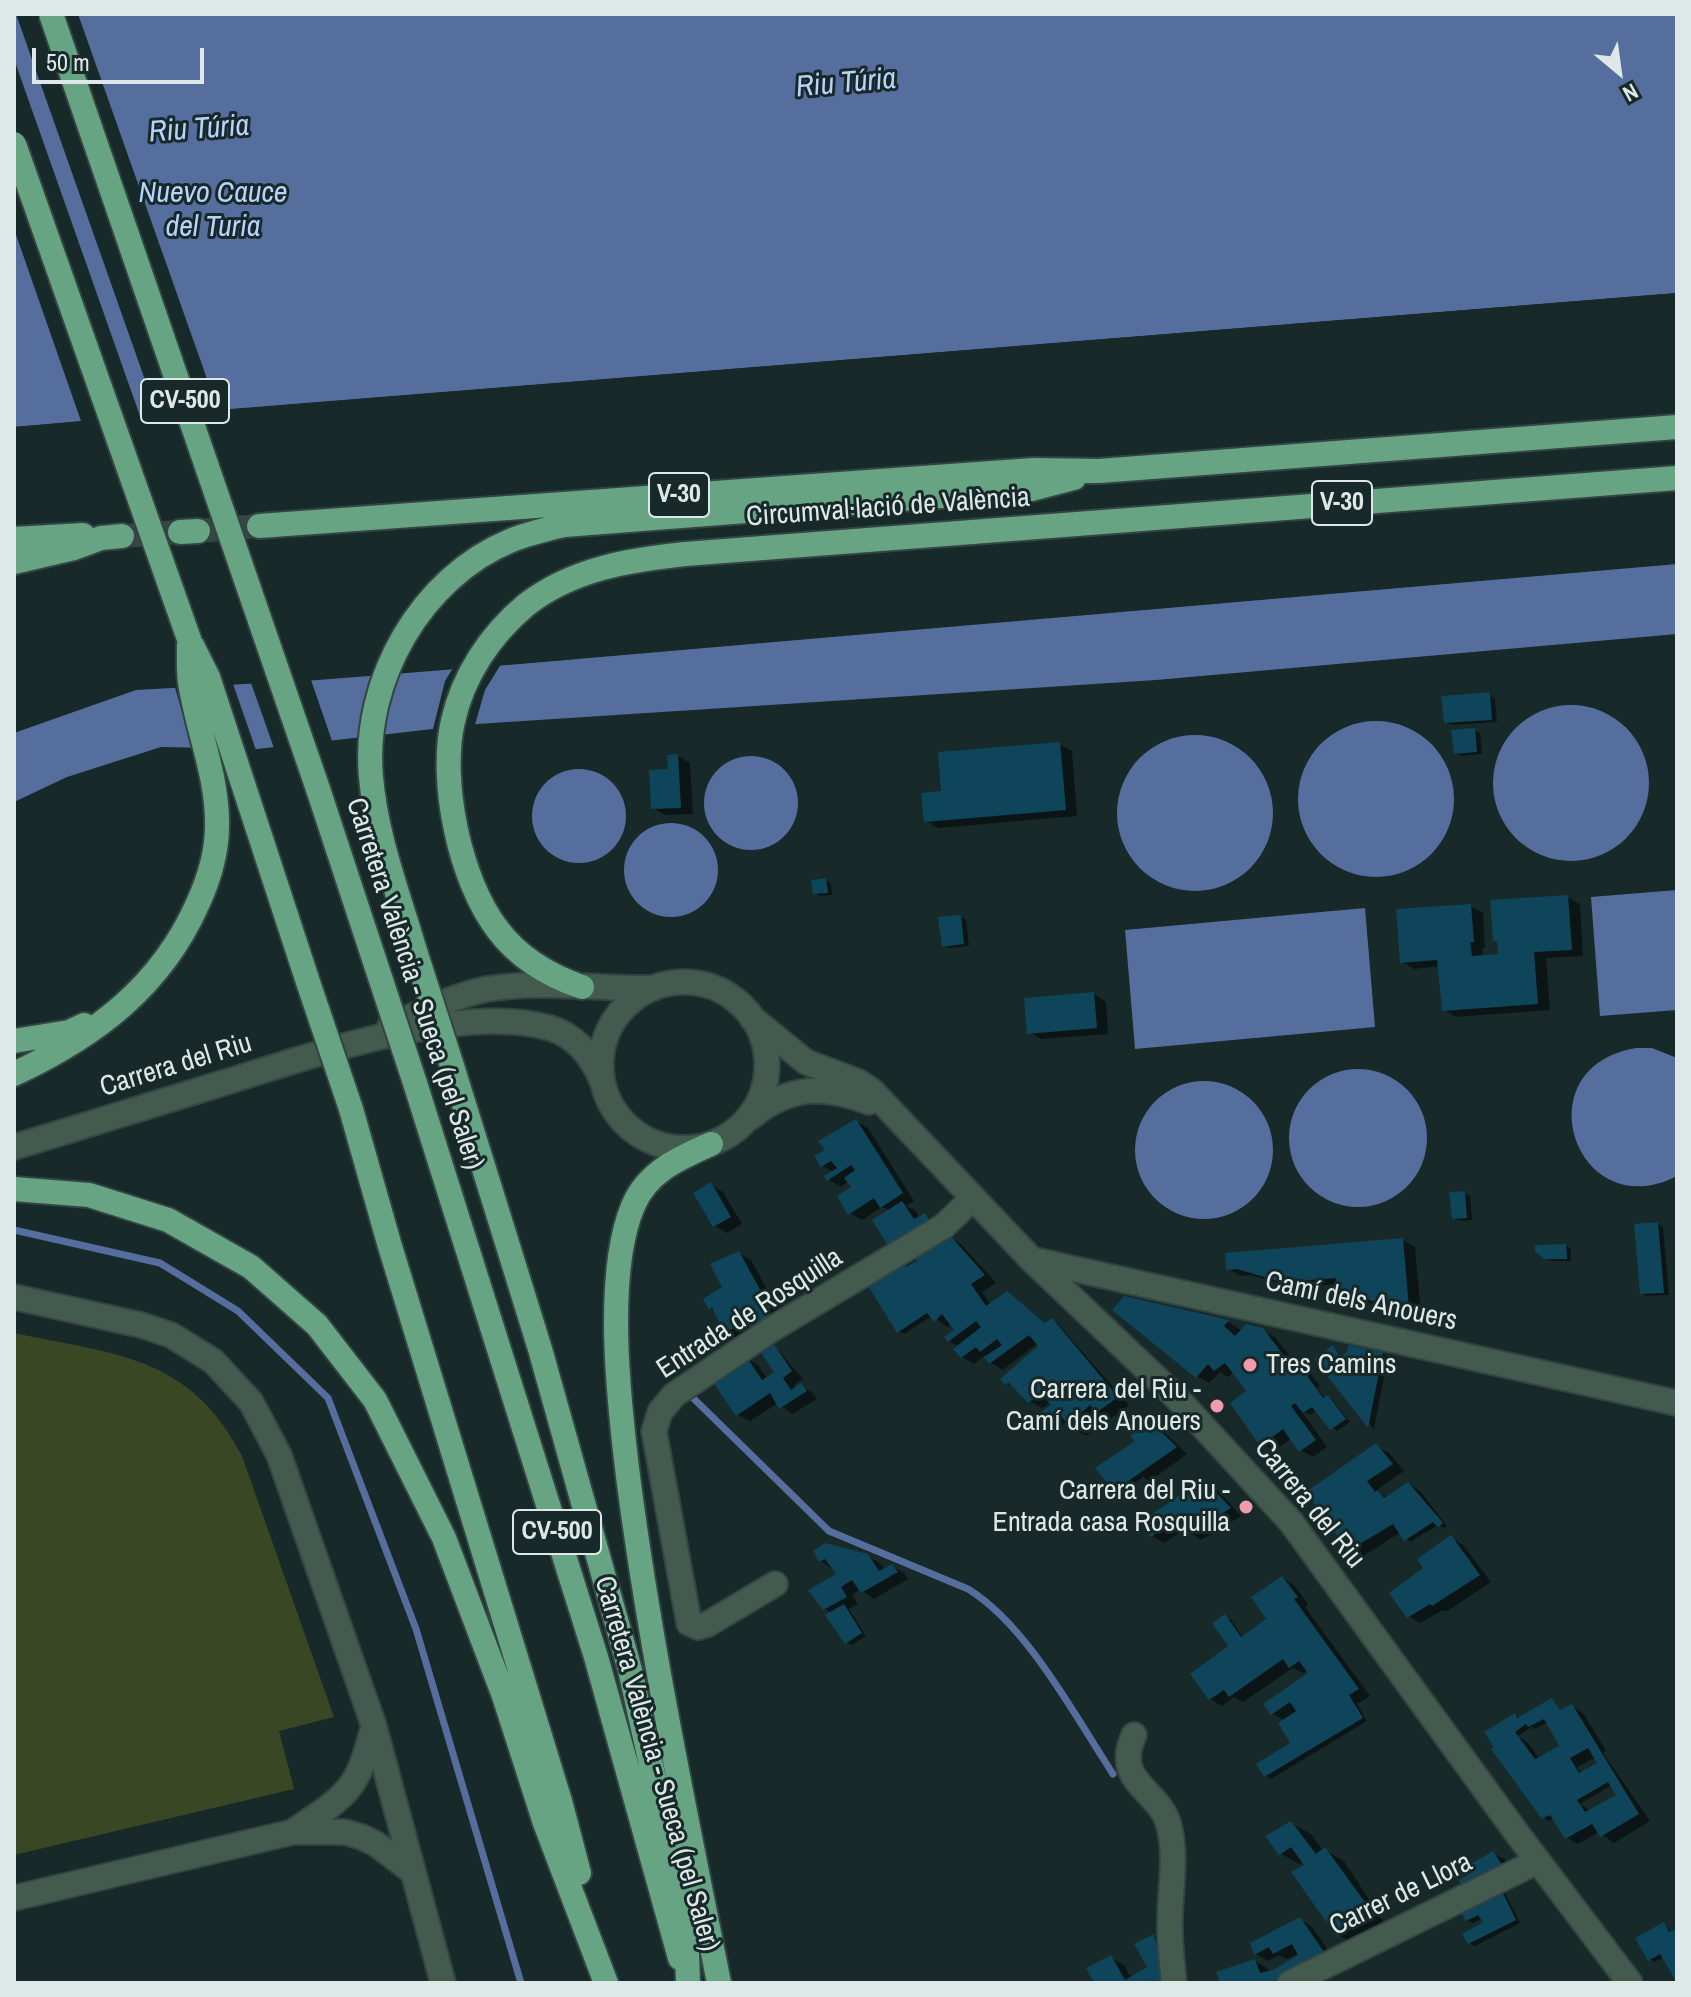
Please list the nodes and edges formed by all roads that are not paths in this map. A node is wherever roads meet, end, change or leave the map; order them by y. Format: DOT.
graph roads {
  1 [pos="51,14"];
  2 [pos="14,144"];
  3 [pos="1677,427"];
  4 [pos="1099,471"];
  5 [pos="1677,478"];
  6 [pos="259,526"];
  7 [pos="14,539"];
  8 [pos="14,562"];
  9 [pos="189,639"];
  10 [pos="582,987"];
  11 [pos="656,988"];
  12 [pos="129,1001"];
  13 [pos="752,1018"];
  14 [pos="14,1041"];
  15 [pos="356,1041"];
  16 [pos="14,1074"];
  17 [pos="603,1083"];
  18 [pos="888,1109"];
  19 [pos="746,1121"];
  20 [pos="711,1144"];
  21 [pos="14,1147"];
  22 [pos="14,1189"];
  23 [pos="973,1198"];
  24 [pos="1032,1260"];
  25 [pos="14,1297"];
  26 [pos="1677,1403"];
  27 [pos="775,1584"];
  28 [pos="374,1726"];
  29 [pos="1134,1735"];
  30 [pos="293,1832"];
  31 [pos="1538,1861"];
  32 [pos="413,1872"];
  33 [pos="14,1898"];
  34 [pos="443,1983"];
  35 [pos="607,1983"];
  36 [pos="688,1983"];
  37 [pos="719,1983"];
  38 [pos="1174,1983"];
  39 [pos="1290,1983"];
  40 [pos="1630,1983"];
  1 -- 36 [label="highway, Carretera València - Sueca (pel Saler) / CV-500, bridge"];
  2 -- 9 [label="highway, CV-500, bridge"];
  3 -- 4 [label="highway, Circumval·lació de València / V-30"];
  4 -- 6 [label="highway, Circumval·lació de València / V-30"];
  4 -- 36 [label="highway, bridge"];
  5 -- 10 [label="highway, Circumval·lació de València / V-30"];
  7 -- 8 [label="highway"];
  9 -- 12 [label="highway"];
  9 -- 35 [label="highway, CV-500, bridge"];
  10 -- 11 [label="street, Carrera del Riu"];
  10 -- 15 [label="street, Carrera del Riu"];
  11 -- 13 [label="street"];
  11 -- 17 [label="street"];
  12 -- 14 [label="highway"];
  12 -- 16 [label="highway"];
  13 -- 18 [label="street, Carrera del Riu"];
  13 -- 19 [label="street"];
  15 -- 17 [label="street, Carrera del Riu"];
  15 -- 21 [label="street, Carrera del Riu"];
  17 -- 20 [label="street"];
  18 -- 19 [label="street, Carrera del Riu"];
  18 -- 23 [label="street, Carrera del Riu"];
  19 -- 20 [label="street"];
  20 -- 37 [label="highway"];
  22 -- 35 [label="highway"];
  23 -- 24 [label="street, Carrera del Riu"];
  23 -- 27 [label="street, Entrada de Rosquilla"];
  24 -- 26 [label="street, Camí dels Anouers"];
  24 -- 31 [label="street, Carrera del Riu"];
  25 -- 28 [label="street"];
  28 -- 30 [label="street"];
  28 -- 32 [label="street"];
  29 -- 38 [label="street"];
  30 -- 32 [label="street"];
  30 -- 33 [label="street"];
  31 -- 39 [label="street, Carrer de Llora"];
  31 -- 40 [label="street, Carrera del Riu"];
  32 -- 34 [label="street"];
}
